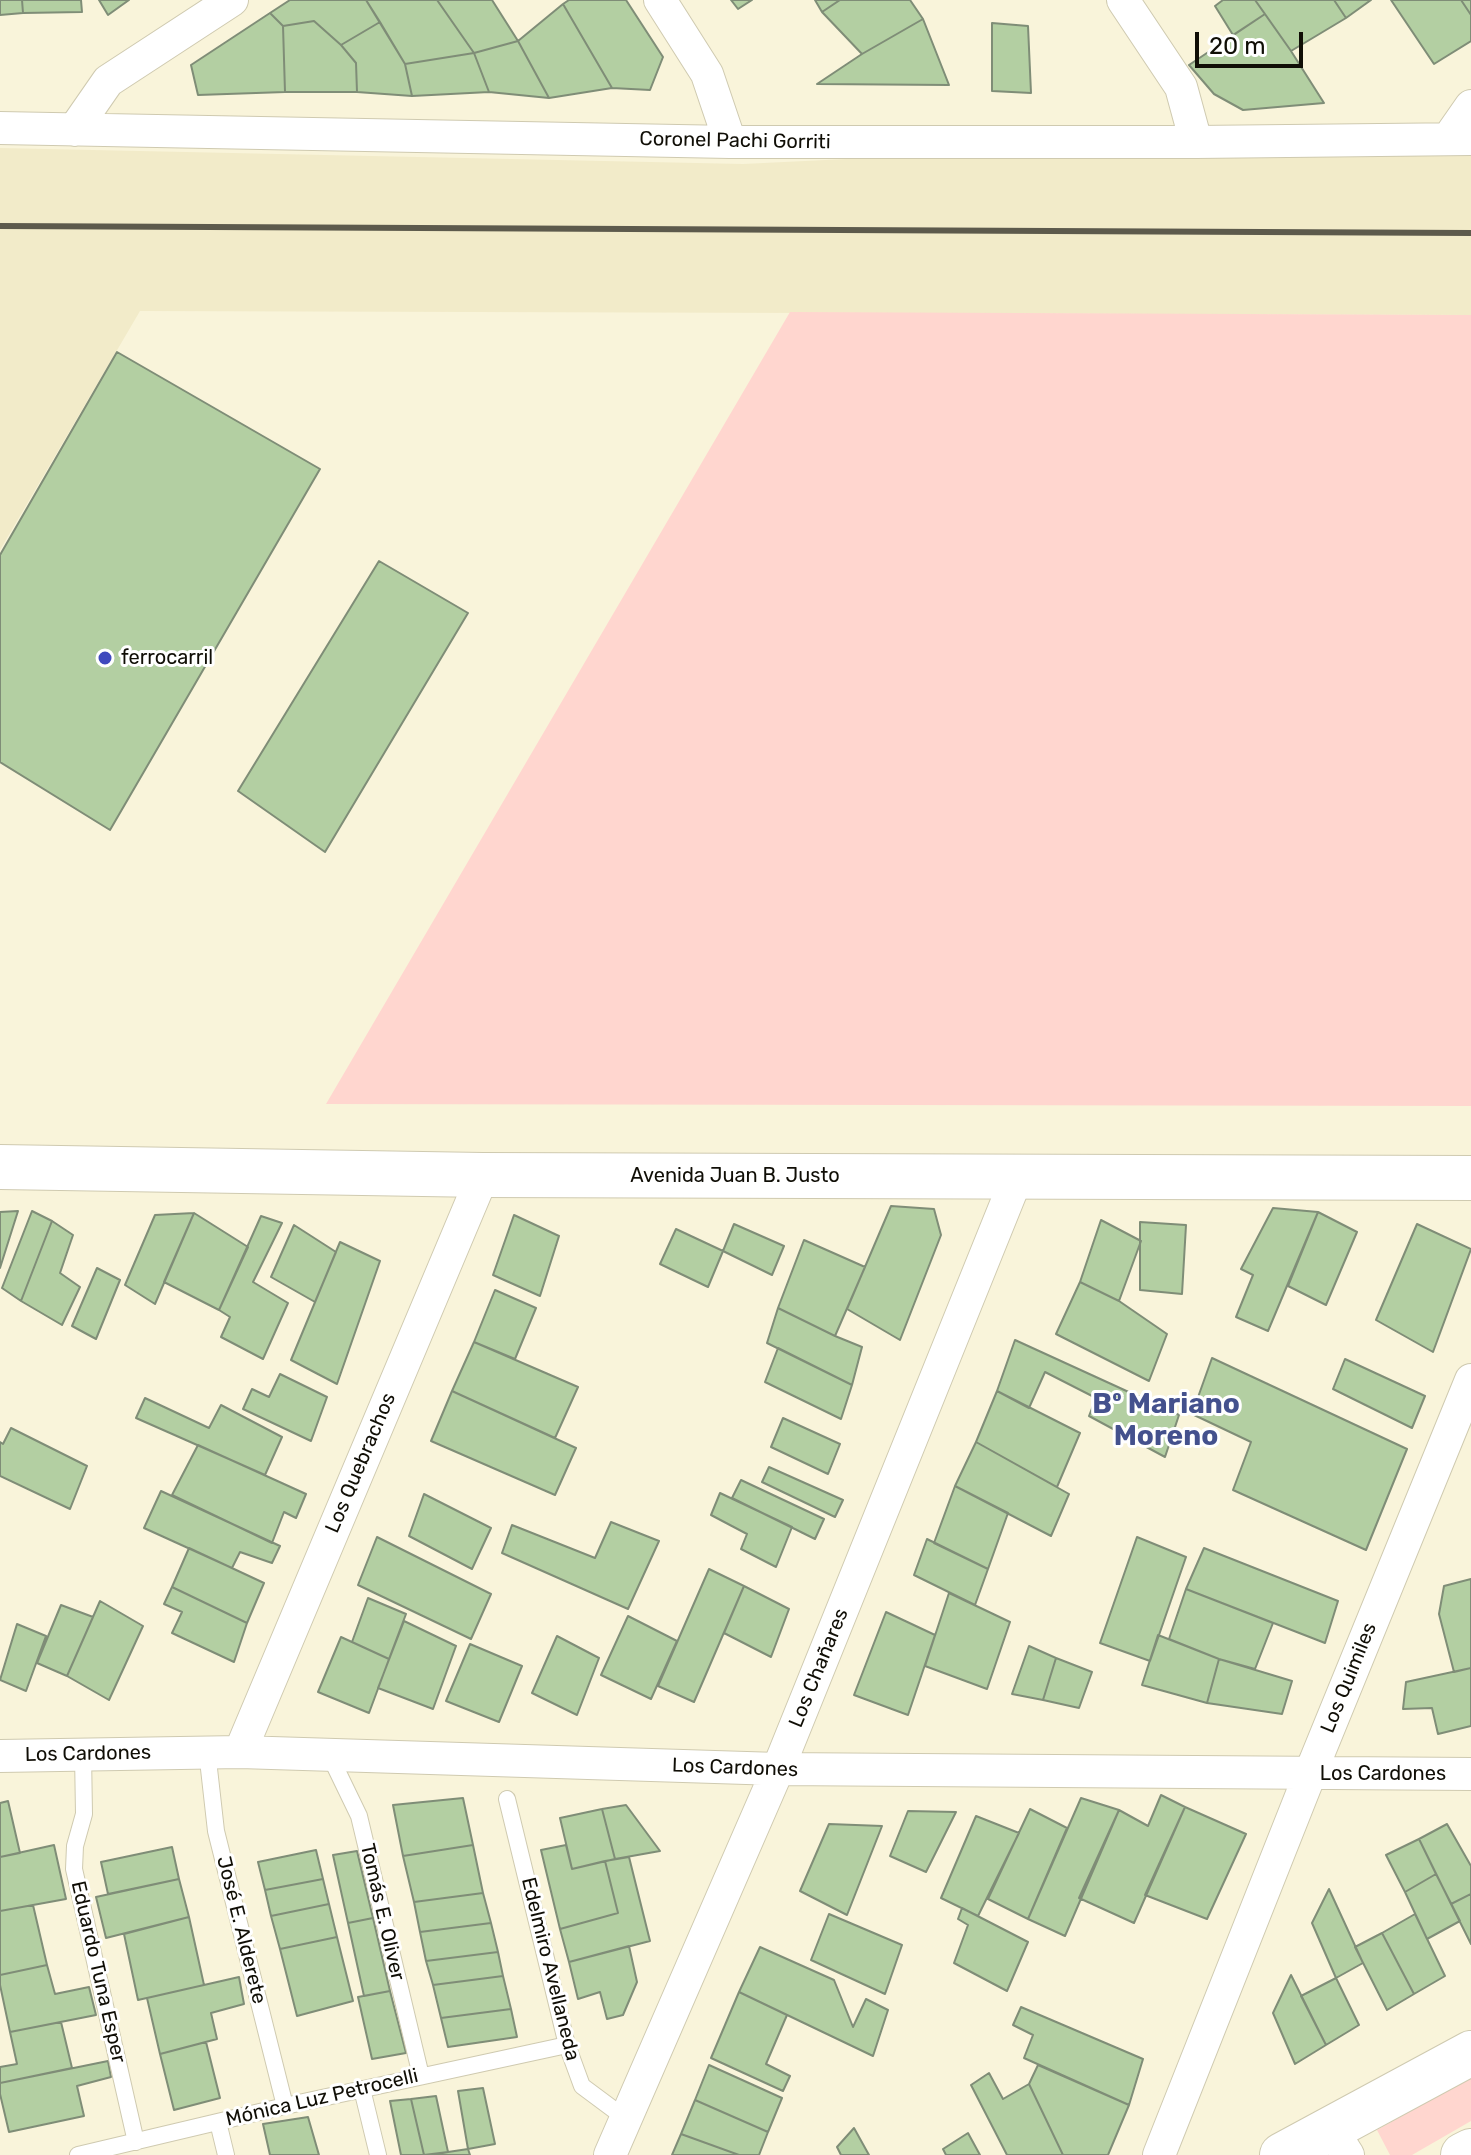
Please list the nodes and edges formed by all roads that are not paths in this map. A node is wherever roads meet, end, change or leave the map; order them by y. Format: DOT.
graph roads {
  1 [pos="232,0"];
  2 [pos="660,0"];
  3 [pos="1123,0"];
  4 [pos="1471,106"];
  5 [pos="0,128"];
  6 [pos="74,130"];
  7 [pos="1459,139"];
  8 [pos="730,142"];
  9 [pos="1196,142"];
  10 [pos="0,1167"];
  11 [pos="483,1175"];
  12 [pos="1017,1177"];
  13 [pos="1471,1178"];
  14 [pos="1471,1380"];
  15 [pos="207,1751"];
  16 [pos="240,1752"];
  17 [pos="83,1754"];
  18 [pos="329,1754"];
  19 [pos="0,1756"];
  20 [pos="778,1769"];
  21 [pos="1310,1774"];
  22 [pos="1471,1774"];
  23 [pos="507,1799"];
  24 [pos="567,2045"];
  25 [pos="1471,2053"];
  26 [pos="421,2076"];
  27 [pos="362,2089"];
  28 [pos="285,2106"];
  29 [pos="625,2118"];
  30 [pos="218,2122"];
  31 [pos="136,2142"];
  32 [pos="1340,2142"];
  33 [pos="1471,2151"];
  34 [pos="78,2155"];
  35 [pos="226,2155"];
  36 [pos="378,2155"];
  37 [pos="610,2155"];
  38 [pos="1159,2155"];
  39 [pos="1282,2155"];
  40 [pos="1463,2155"];
  1 -- 6 [label="street"];
  2 -- 8 [label="street"];
  3 -- 9 [label="street"];
  4 -- 7 [label="street"];
  5 -- 6 [label="street, Coronel Pachi Gorriti"];
  6 -- 8 [label="street, Coronel Pachi Gorriti"];
  7 -- 9 [label="street, Coronel Pachi Gorriti"];
  8 -- 9 [label="street, Coronel Pachi Gorriti"];
  10 -- 11 [label="street, Avenida Juan B. Justo"];
  11 -- 12 [label="street, Avenida Juan B. Justo"];
  11 -- 16 [label="street, Los Quebrachos"];
  12 -- 13 [label="street, Avenida Juan B. Justo"];
  12 -- 20 [label="street, Los Chañares"];
  14 -- 21 [label="street, Los Quimiles"];
  15 -- 16 [label="street, Los Cardones"];
  15 -- 17 [label="street, Los Cardones"];
  15 -- 28 [label="lane, José E. Alderete"];
  16 -- 18 [label="street, Los Cardones"];
  17 -- 19 [label="street, Los Cardones"];
  17 -- 31 [label="lane, Eduardo Tuna Esper"];
  18 -- 20 [label="street, Los Cardones"];
  18 -- 26 [label="lane, Tomás E. Oliver"];
  20 -- 21 [label="street, Los Cardones"];
  20 -- 29 [label="street, Los Chañares"];
  21 -- 22 [label="street, Los Cardones"];
  21 -- 38 [label="street, Los Quimiles"];
  23 -- 24 [label="lane, Edelmiro Avellaneda"];
  24 -- 26 [label="lane, Mónica Luz Petrocelli"];
  24 -- 29 [label="lane, Edelmiro Avellaneda"];
  25 -- 32 [label="street"];
  26 -- 27 [label="lane, Mónica Luz Petrocelli"];
  27 -- 28 [label="lane, Mónica Luz Petrocelli"];
  27 -- 36 [label="lane"];
  28 -- 30 [label="lane, Mónica Luz Petrocelli"];
  29 -- 37 [label="street, Los Chañares"];
  30 -- 31 [label="lane, Mónica Luz Petrocelli"];
  30 -- 35 [label="lane"];
  31 -- 34 [label="lane, Mónica Luz Petrocelli"];
  32 -- 39 [label="street"];
  33 -- 40 [label="street"];
}
